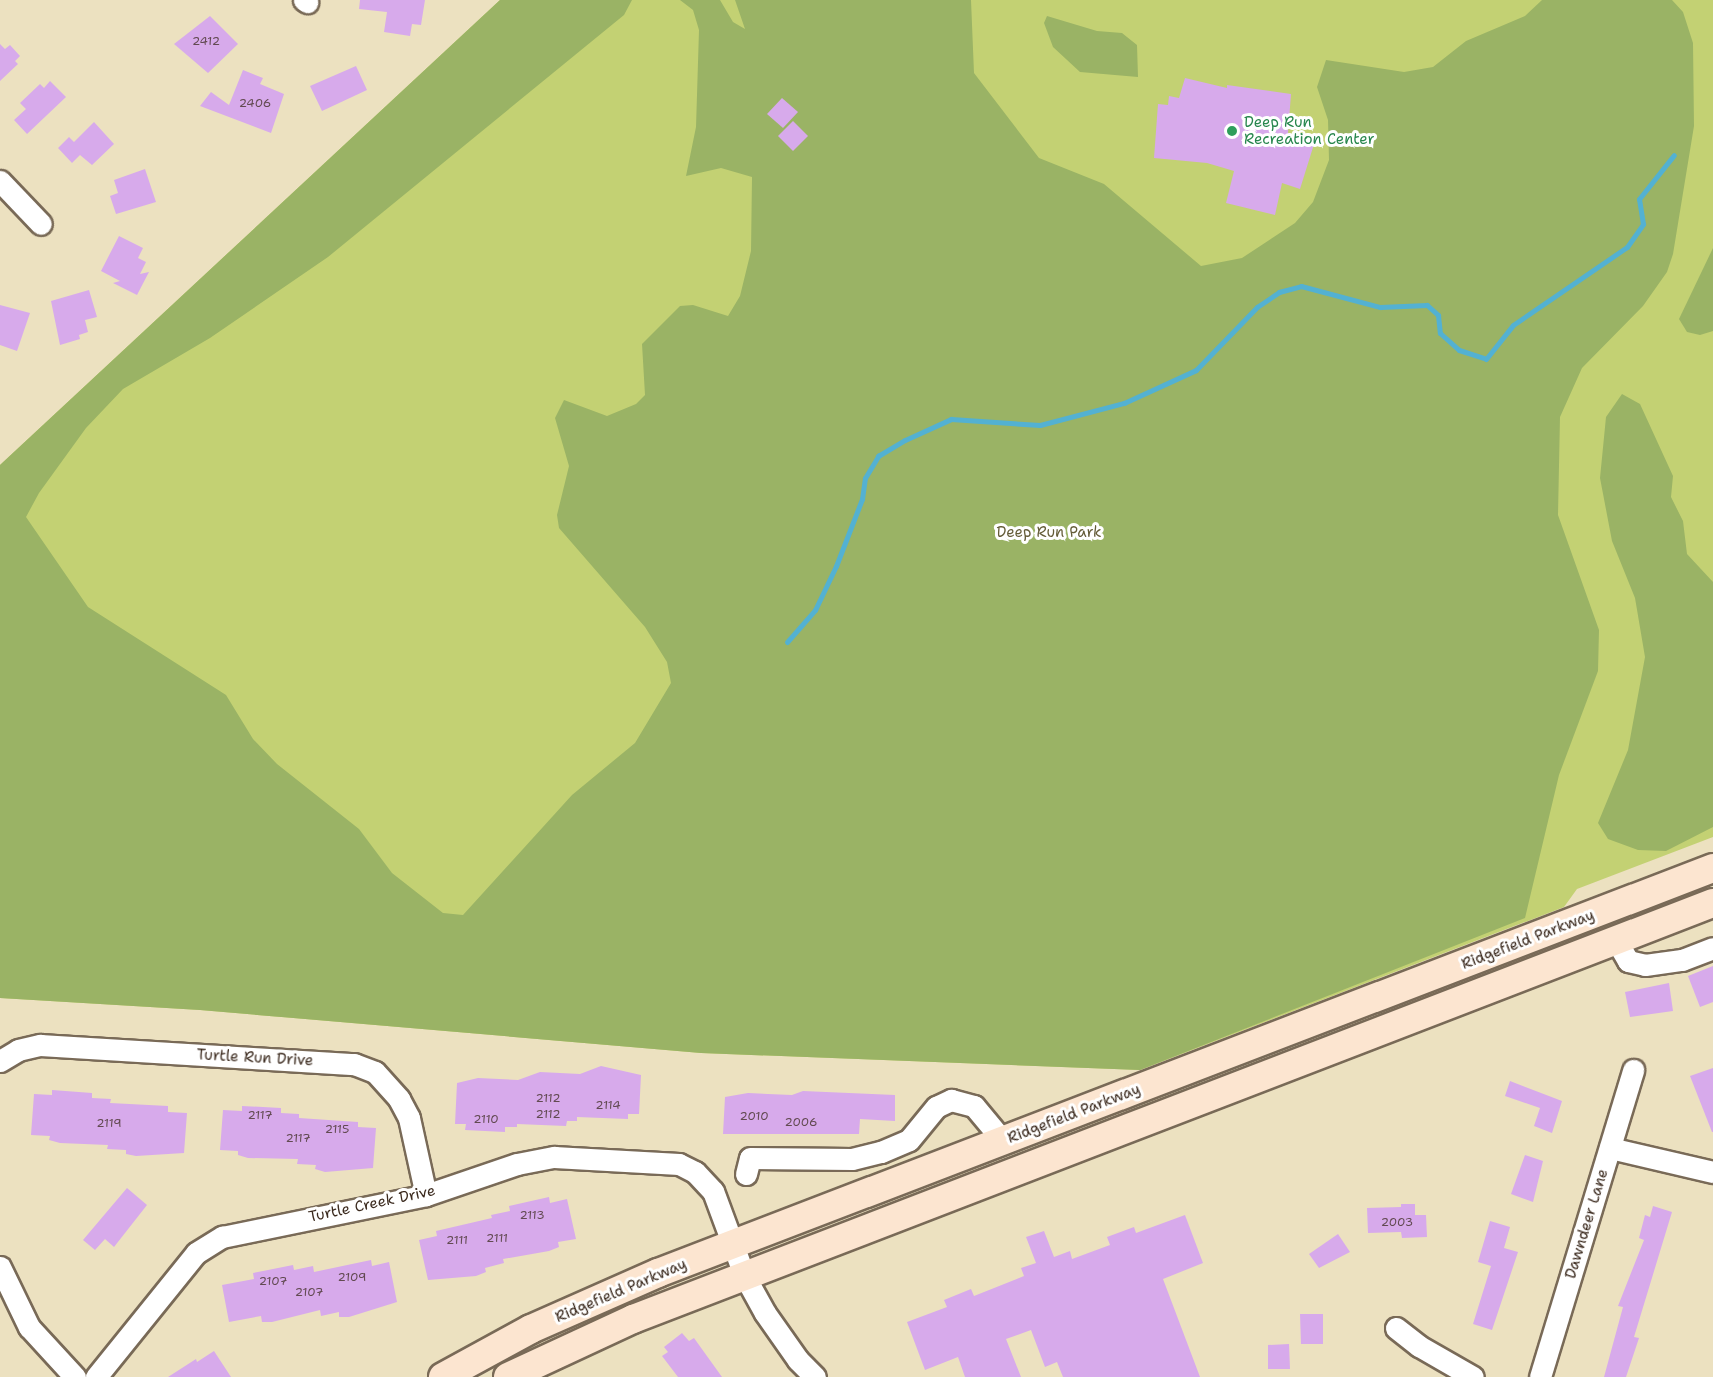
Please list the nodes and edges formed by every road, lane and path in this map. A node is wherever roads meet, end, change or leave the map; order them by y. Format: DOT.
graph roads {
  1 [pos="0,181"];
  2 [pos="41,224"];
  3 [pos="1713,868"];
  4 [pos="1713,903"];
  5 [pos="1616,940"];
  6 [pos="1713,948"];
  7 [pos="0,1060"];
  8 [pos="1633,1070"];
  9 [pos="1004,1142"];
  10 [pos="1610,1148"];
  11 [pos="1713,1172"];
  12 [pos="746,1174"];
  13 [pos="426,1195"];
  14 [pos="732,1246"];
  15 [pos="0,1267"];
  16 [pos="744,1275"];
  17 [pos="1396,1328"];
  18 [pos="75,1377"];
  19 [pos="96,1377"];
  20 [pos="443,1377"];
  21 [pos="508,1377"];
  22 [pos="815,1377"];
  23 [pos="1473,1377"];
  24 [pos="1540,1377"];
  1 -- 2 [label="street"];
  3 -- 9 [label="main road, Ridgefield Parkway"];
  4 -- 5 [label="main road, Ridgefield Parkway"];
  5 -- 6 [label="street"];
  5 -- 16 [label="main road, Ridgefield Parkway"];
  7 -- 13 [label="street, Turtle Run Drive"];
  8 -- 10 [label="street, Dawndeer Lane"];
  9 -- 12 [label="street"];
  9 -- 14 [label="main road, Ridgefield Parkway"];
  10 -- 11 [label="street"];
  10 -- 24 [label="street, Dawndeer Lane"];
  13 -- 14 [label="street, Turtle Creek Drive"];
  13 -- 19 [label="street, Turtle Creek Drive"];
  14 -- 16 [label="street, Turtle Creek Drive"];
  14 -- 20 [label="main road, Ridgefield Parkway"];
  15 -- 18 [label="street"];
  16 -- 21 [label="main road, Ridgefield Parkway"];
  16 -- 22 [label="street, Turtle Creek Drive"];
  17 -- 23 [label="street"];
}
